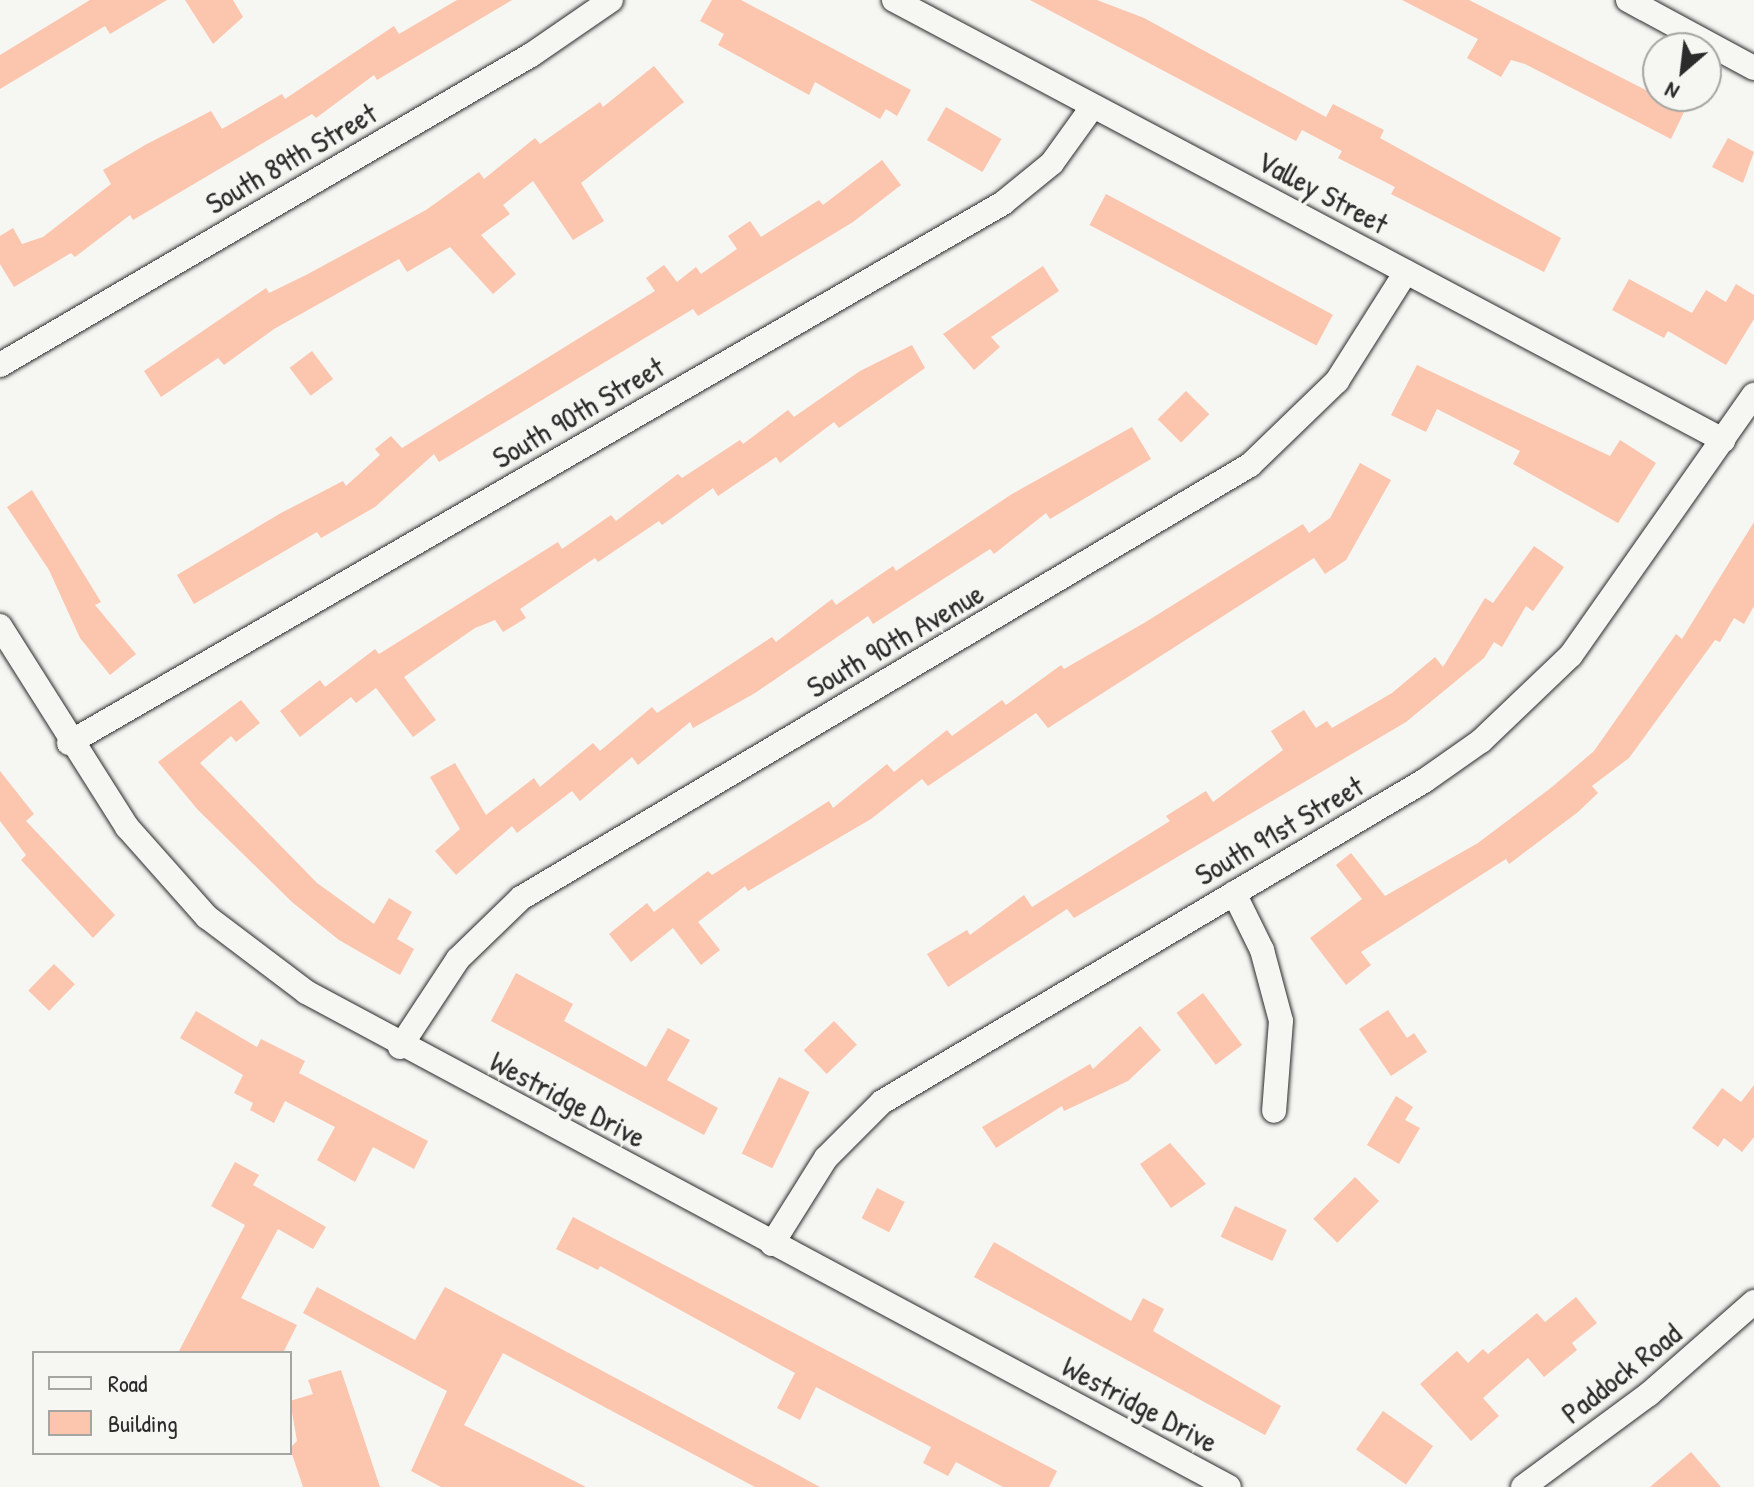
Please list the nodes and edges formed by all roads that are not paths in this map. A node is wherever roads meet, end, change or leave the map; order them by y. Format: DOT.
graph roads {
  1 [pos="611,0"];
  2 [pos="894,0"];
  3 [pos="1641,3"];
  4 [pos="1754,68"];
  5 [pos="1093,106"];
  6 [pos="1406,272"];
  7 [pos="0,365"];
  8 [pos="1754,395"];
  9 [pos="1723,440"];
  10 [pos="0,626"];
  11 [pos="69,743"];
  12 [pos="1234,893"];
  13 [pos="400,1047"];
  14 [pos="1274,1111"];
  15 [pos="772,1244"];
  16 [pos="1754,1302"];
  17 [pos="1229,1487"];
  18 [pos="1523,1487"];
  1 -- 7 [label="street, South 89th Street"];
  2 -- 5 [label="street, Valley Street"];
  3 -- 4 [label="street"];
  5 -- 6 [label="street, Valley Street"];
  5 -- 11 [label="street, South 90th Street"];
  6 -- 9 [label="street, Valley Street"];
  6 -- 13 [label="street, South 90th Avenue"];
  8 -- 9 [label="street, South 91st Street"];
  9 -- 12 [label="street, South 91st Street"];
  10 -- 11 [label="street, Westridge Drive"];
  11 -- 13 [label="street, Westridge Drive"];
  12 -- 14 [label="street"];
  12 -- 15 [label="street, South 91st Street"];
  13 -- 15 [label="street, Westridge Drive"];
  15 -- 17 [label="street, Westridge Drive"];
  16 -- 18 [label="street, Paddock Road"];
}
